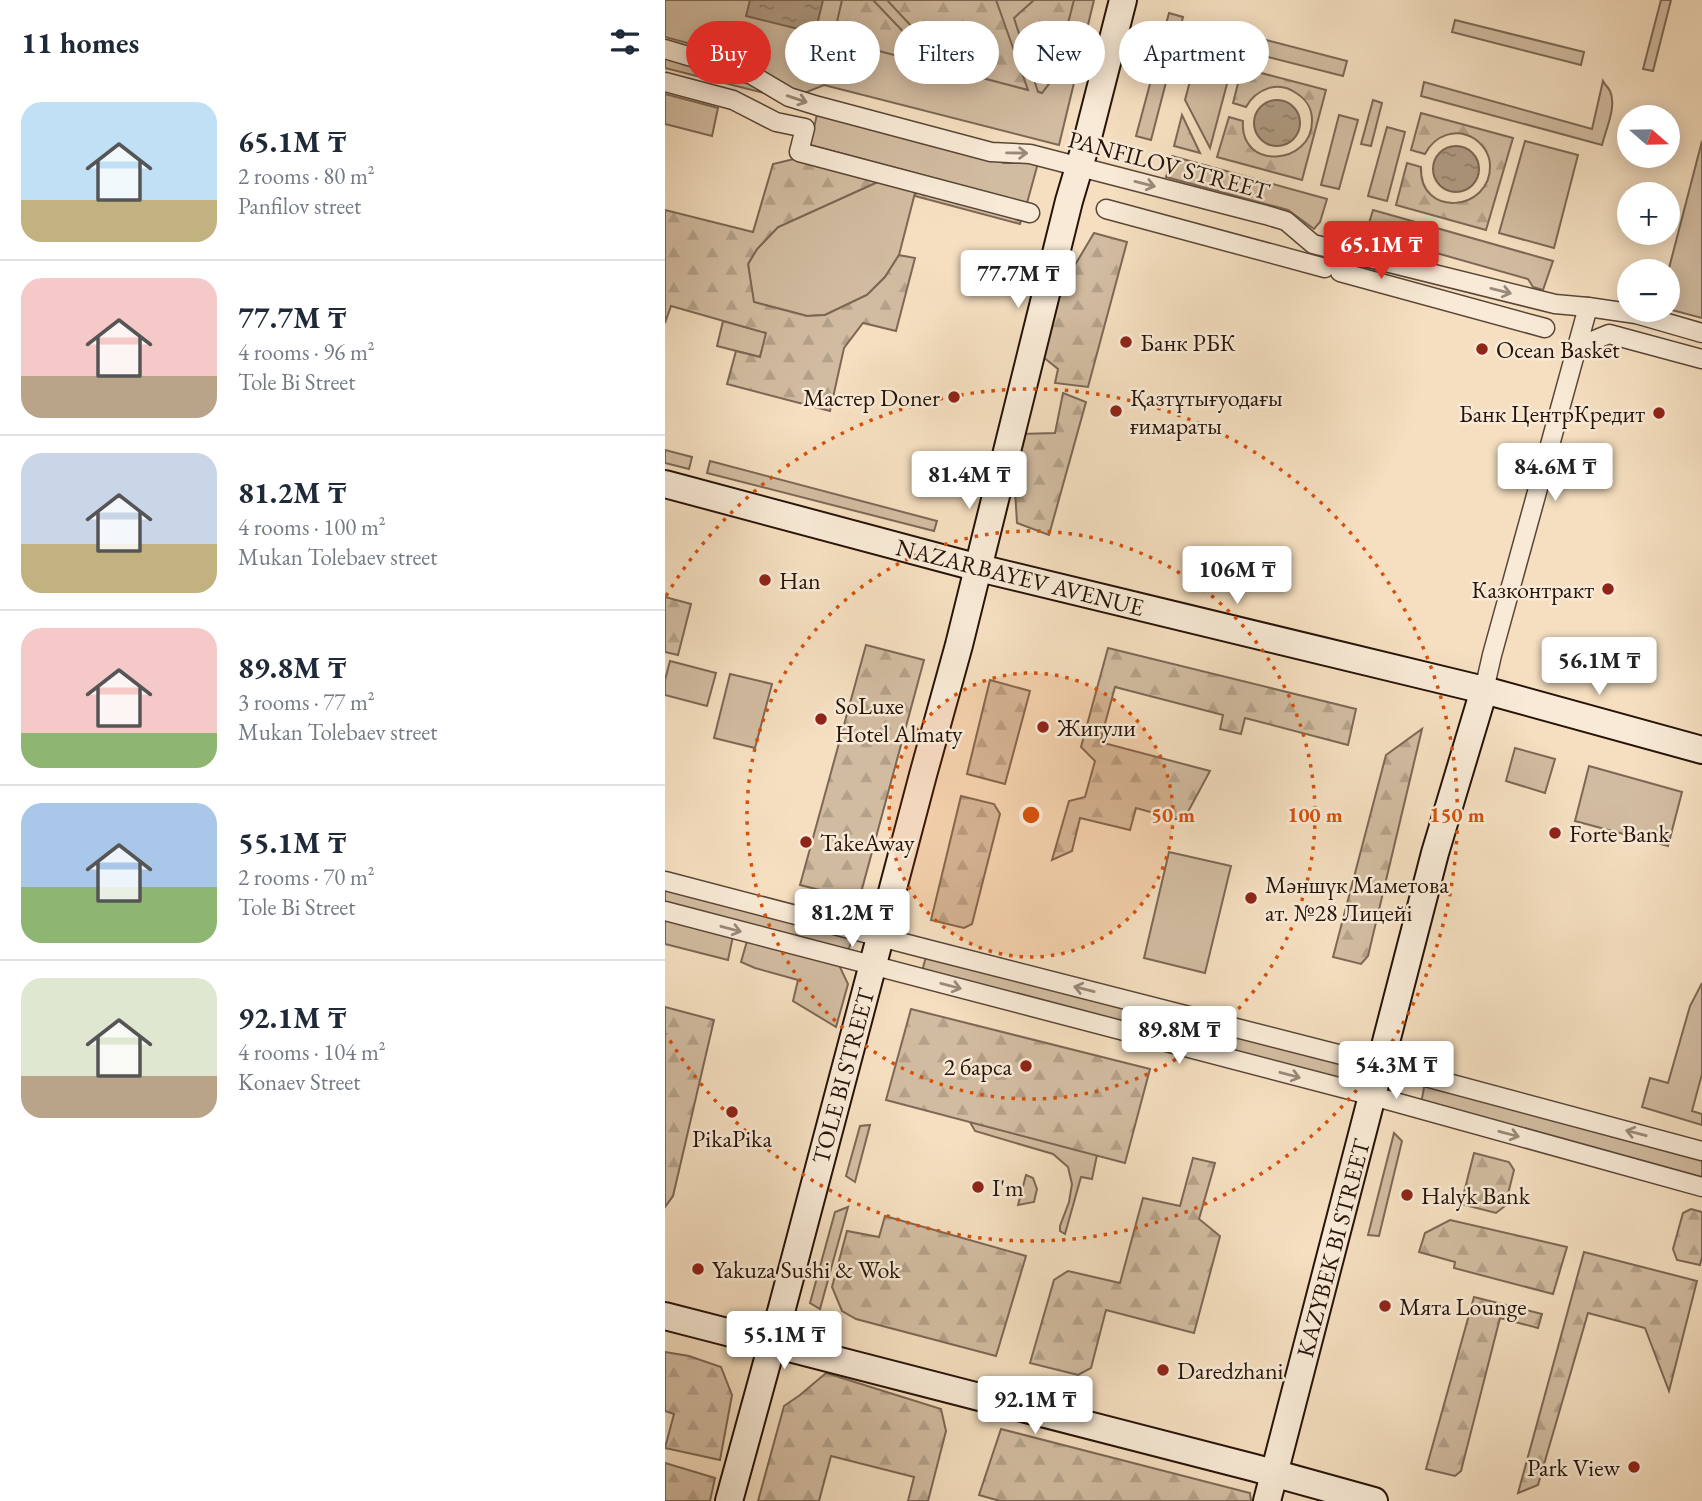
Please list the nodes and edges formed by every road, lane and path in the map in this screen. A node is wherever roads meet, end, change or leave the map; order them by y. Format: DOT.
graph roads {
  1 [pos="1123,0"];
  2 [pos="665,49"];
  3 [pos="665,82"];
  4 [pos="1079,167"];
  5 [pos="1106,209"];
  6 [pos="1030,213"];
  7 [pos="1588,307"];
  8 [pos="1545,328"];
  9 [pos="1702,333"];
  10 [pos="1592,341"];
  11 [pos="1702,359"];
  12 [pos="665,484"];
  13 [pos="979,568"];
  14 [pos="1484,690"];
  15 [pos="1702,750"];
  16 [pos="665,881"];
  17 [pos="665,912"];
  18 [pos="880,937"];
  19 [pos="872,966"];
  20 [pos="1381,1065"];
  21 [pos="1373,1096"];
  22 [pos="1702,1150"];
  23 [pos="1702,1186"];
  24 [pos="665,1316"];
  25 [pos="771,1344"];
  26 [pos="1274,1474"];
  27 [pos="729,1501"];
  28 [pos="1267,1501"];
  29 [pos="1374,1501"];
  1 -- 4 [label="main road, TOLE BI STREET"];
  2 -- 4 [label="street, PANFILOV STREET, one-way"];
  3 -- 6 [label="street"];
  4 -- 7 [label="street, PANFILOV STREET, one-way"];
  4 -- 13 [label="main road, TOLE BI STREET"];
  5 -- 8 [label="street"];
  7 -- 9 [label="street, PANFILOV STREET"];
  7 -- 14 [label="street, KAZYBEK BI STREET"];
  10 -- 11 [label="street"];
  12 -- 13 [label="main road, NAZARBAYEV AVENUE"];
  13 -- 14 [label="main road, NAZARBAYEV AVENUE"];
  13 -- 18 [label="main road, TOLE BI STREET"];
  14 -- 15 [label="main road, NAZARBAYEV AVENUE"];
  14 -- 20 [label="main road, KAZYBEK BI STREET"];
  16 -- 18 [label="street"];
  17 -- 19 [label="street, one-way"];
  18 -- 19 [label="main road, TOLE BI STREET"];
  20 -- 18 [label="street, one-way"];
  19 -- 21 [label="street, one-way"];
  19 -- 25 [label="main road, TOLE BI STREET"];
  20 -- 21 [label="main road, KAZYBEK BI STREET"];
  22 -- 20 [label="street, one-way"];
  21 -- 23 [label="street, one-way"];
  21 -- 26 [label="main road, KAZYBEK BI STREET"];
  24 -- 25 [label="main road"];
  25 -- 26 [label="main road"];
  25 -- 27 [label="main road, TOLE BI STREET"];
  26 -- 28 [label="main road, KAZYBEK BI STREET"];
  26 -- 29 [label="main road"];
}
